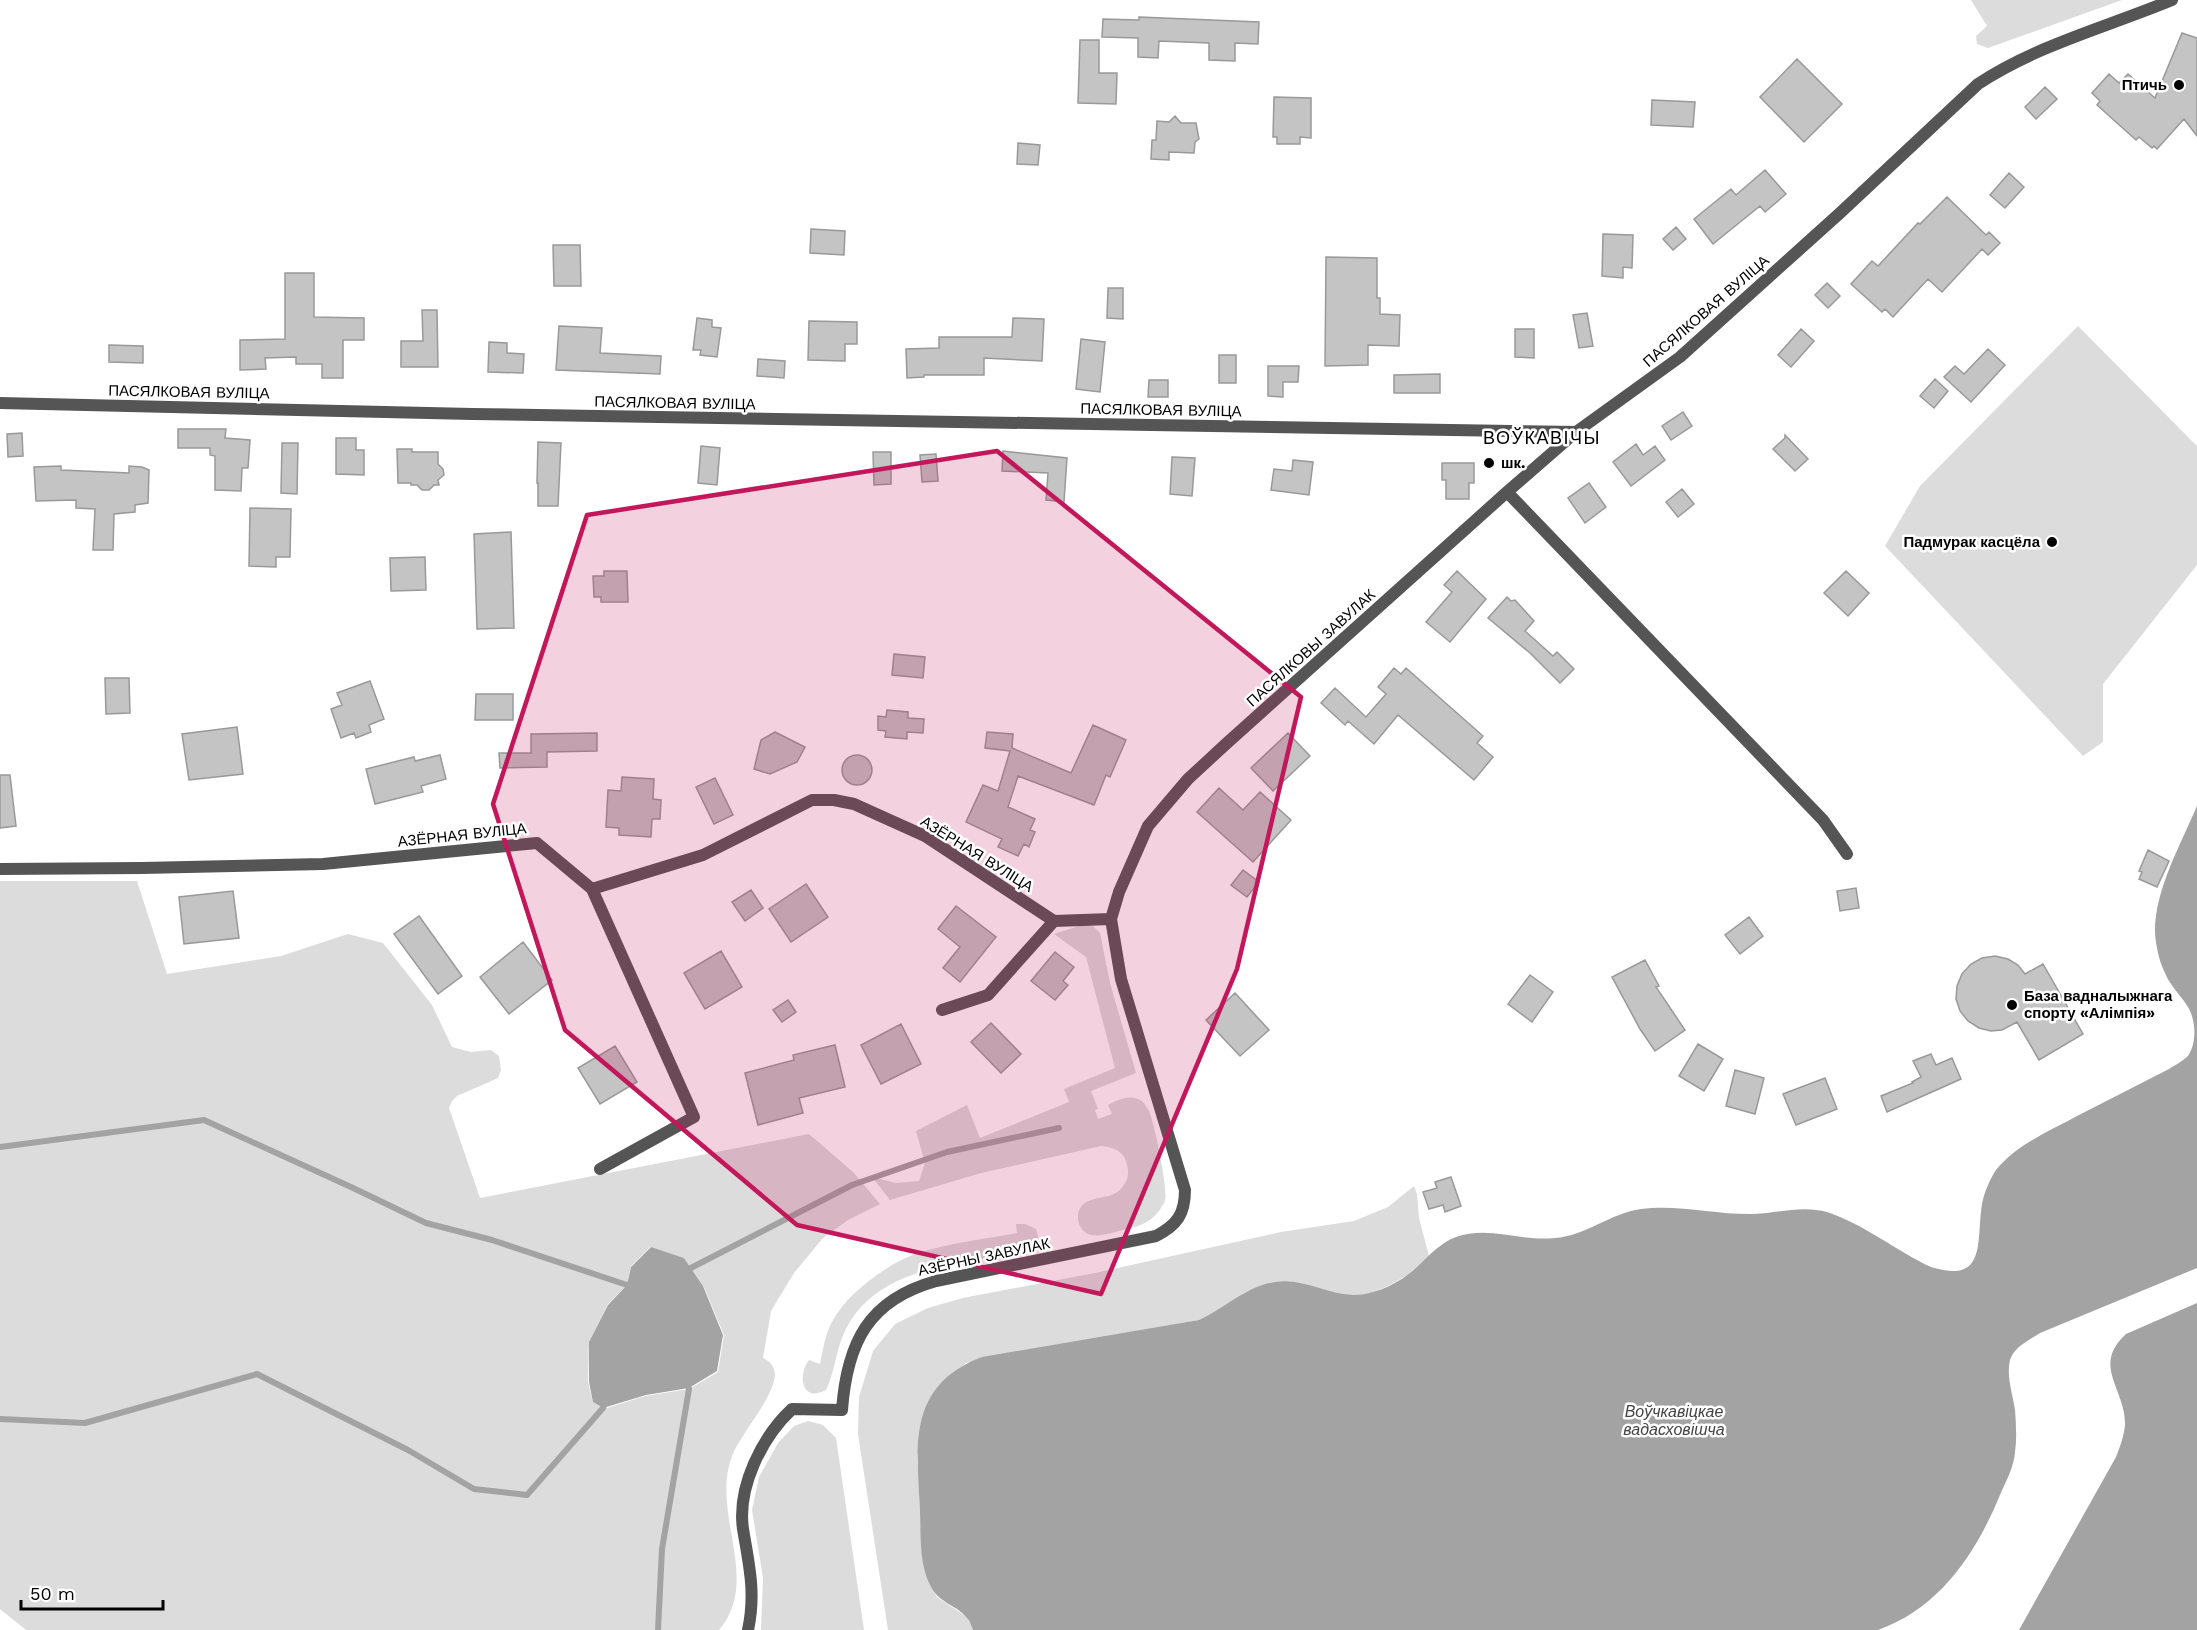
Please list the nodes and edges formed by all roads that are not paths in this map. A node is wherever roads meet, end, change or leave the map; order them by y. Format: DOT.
graph roads {
  1 [pos="2172,0"];
  2 [pos="0,403"];
  3 [pos="1576,432"];
  4 [pos="1507,492"];
  5 [pos="1847,854"];
  6 [pos="0,869"];
  7 [pos="592,889"];
  8 [pos="1111,919"];
  9 [pos="1054,921"];
  10 [pos="942,1011"];
  11 [pos="600,1169"];
  12 [pos="748,1630"];
  1 -- 3 [label="street, ПАСЯЛКОВАЯ ВУЛІЦА"];
  2 -- 3 [label="street, ПАСЯЛКОВАЯ ВУЛІЦА"];
  3 -- 4 [label="street, ПАСЯЛКОВЫ ЗАВУЛАК"];
  4 -- 5 [label="street"];
  4 -- 8 [label="street, ПАСЯЛКОВЫ ЗАВУЛАК"];
  6 -- 7 [label="street, АЗЁРНАЯ ВУЛІЦА"];
  7 -- 9 [label="street, АЗЁРНАЯ ВУЛІЦА"];
  7 -- 11 [label="street"];
  8 -- 9 [label="street"];
  8 -- 12 [label="street, АЗЁРНЫ ЗАВУЛАК"];
  9 -- 10 [label="street"];
}
